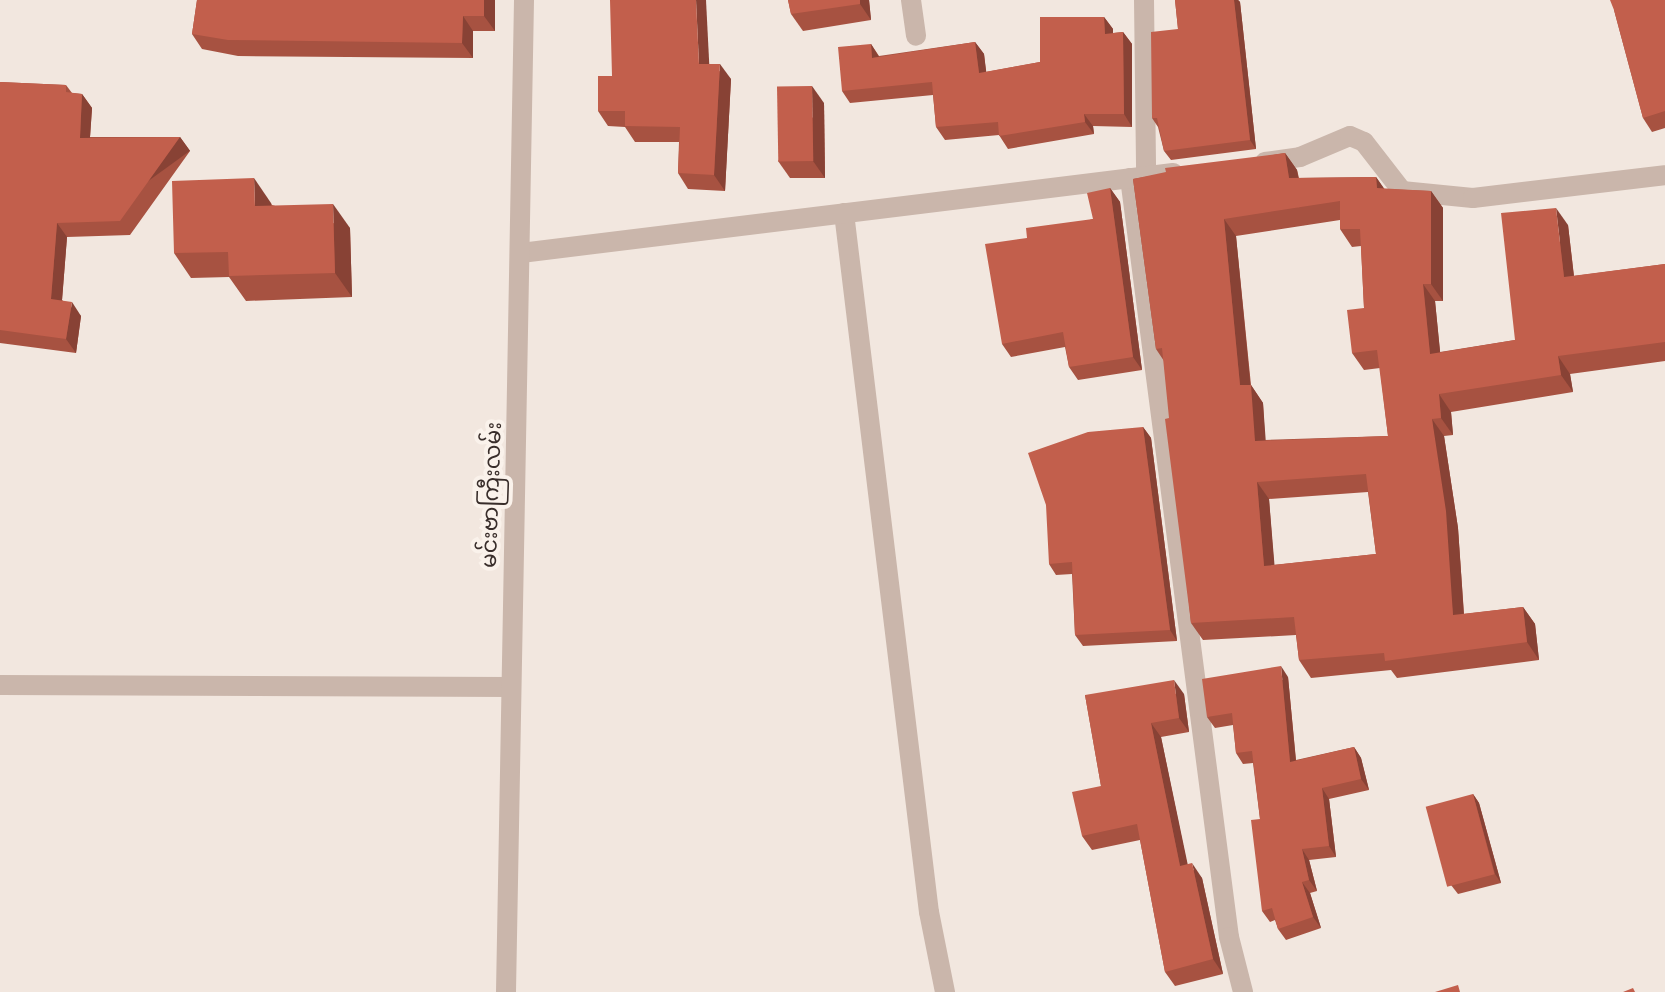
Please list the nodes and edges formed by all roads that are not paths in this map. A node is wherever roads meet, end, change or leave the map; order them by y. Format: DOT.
graph roads {
  1 [pos="524,0"];
  2 [pos="911,0"];
  3 [pos="1144,0"];
  4 [pos="916,36"];
  5 [pos="1238,165"];
  6 [pos="1192,170"];
  7 [pos="1665,175"];
  8 [pos="1138,177"];
  9 [pos="844,213"];
  10 [pos="521,253"];
  11 [pos="0,685"];
  12 [pos="510,687"];
  13 [pos="506,992"];
  14 [pos="945,992"];
  15 [pos="1243,992"];
  1 -- 10 [label="street, မင်းဗာကြီးလမ်း"];
  2 -- 4 [label="street"];
  3 -- 8 [label="street"];
  5 -- 7 [label="street"];
  6 -- 8 [label="street"];
  8 -- 9 [label="street"];
  8 -- 15 [label="street"];
  9 -- 10 [label="street"];
  9 -- 14 [label="street"];
  10 -- 12 [label="street, မင်းဗာကြီးလမ်း"];
  11 -- 12 [label="street"];
  12 -- 13 [label="street, မင်းဗာကြီးလမ်း"];
}
